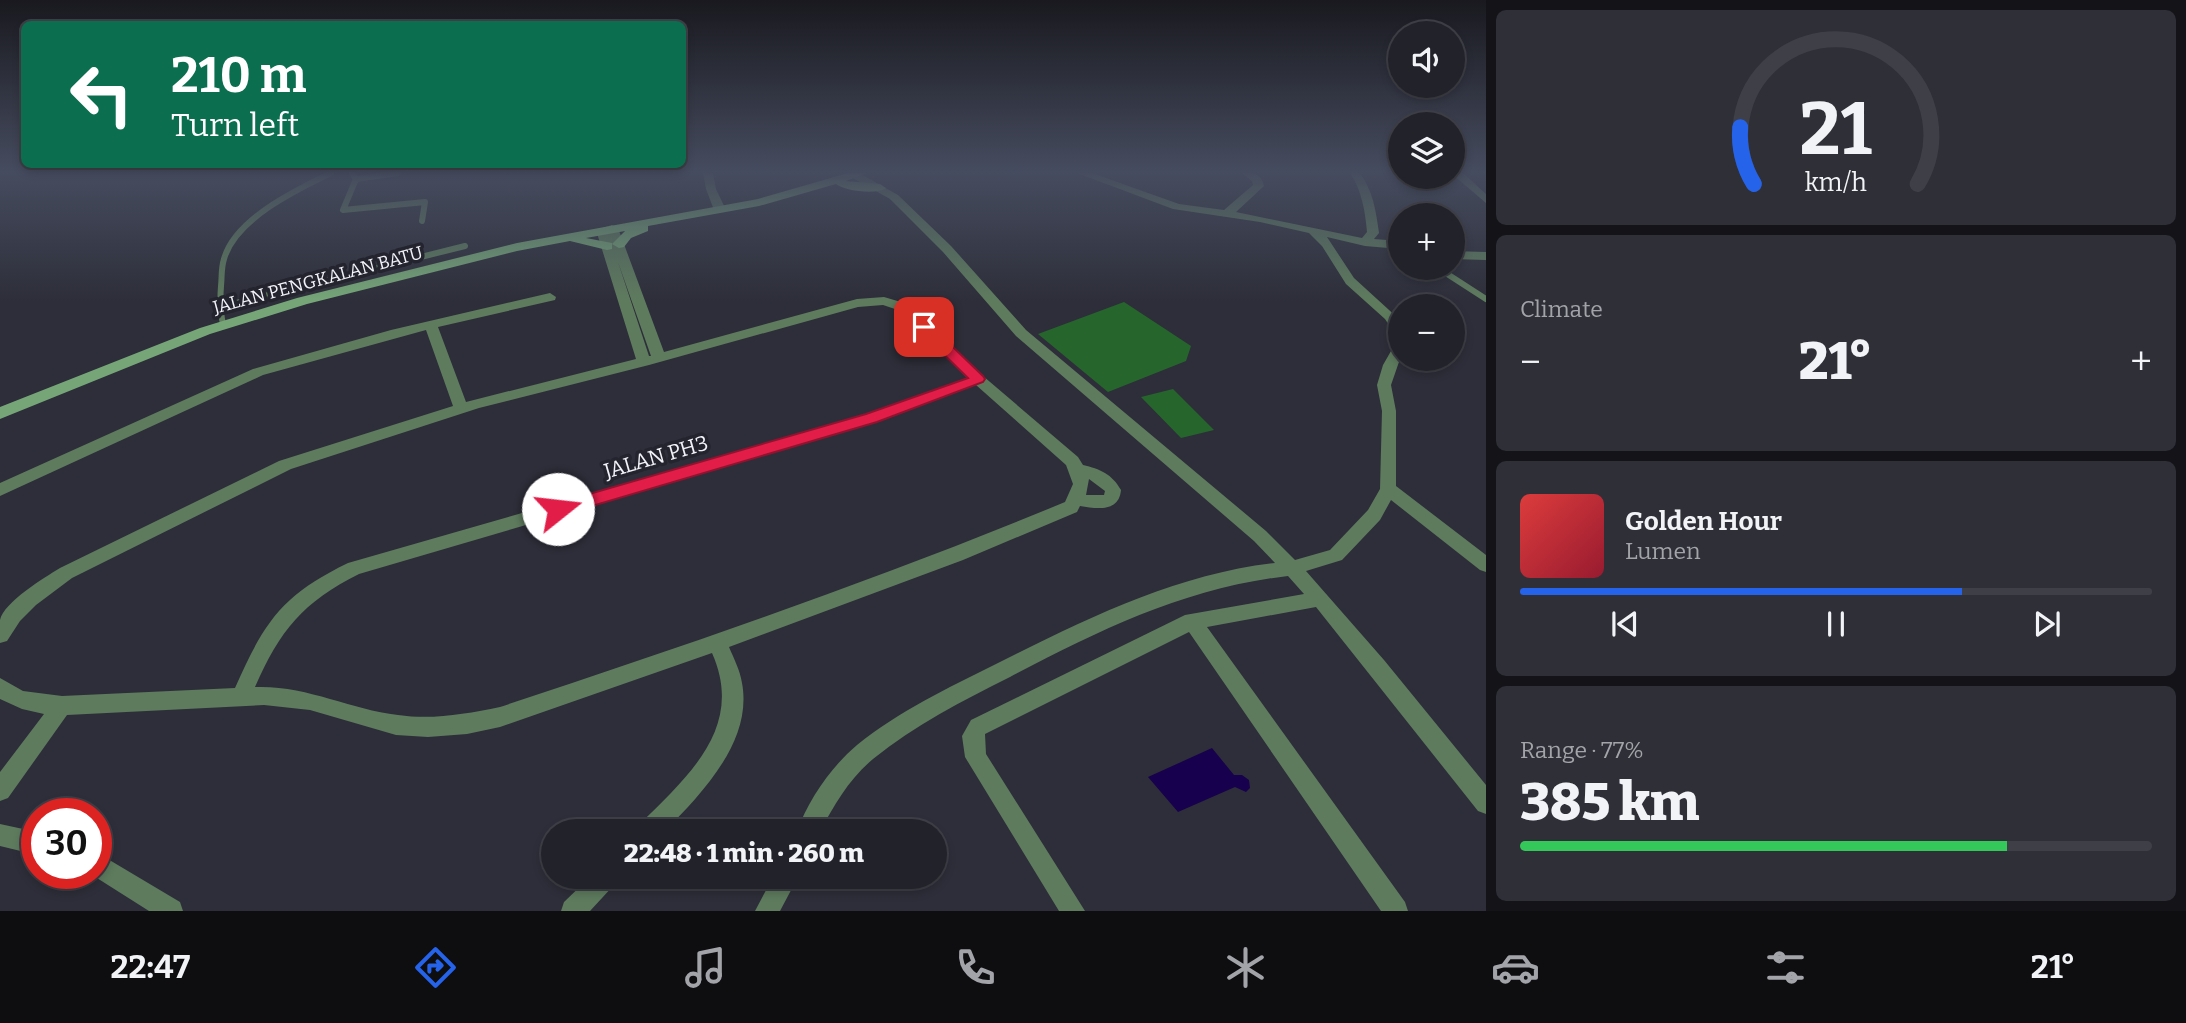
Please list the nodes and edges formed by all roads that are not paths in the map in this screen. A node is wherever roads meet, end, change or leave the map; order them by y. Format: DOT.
graph roads {
  1 [pos="263,216"];
  2 [pos="423,216"];
  3 [pos="683,216"];
  4 [pos="686,216"];
  5 [pos="913,216"];
  6 [pos="1235,216"];
  7 [pos="1370,216"];
  8 [pos="422,221"];
  9 [pos="607,229"];
  10 [pos="1310,230"];
  11 [pos="544,241"];
  12 [pos="1365,243"];
  13 [pos="613,245"];
  14 [pos="1388,245"];
  15 [pos="465,246"];
  16 [pos="1465,255"];
  17 [pos="1486,256"];
  18 [pos="1457,280"];
  19 [pos="550,297"];
  20 [pos="1486,299"];
  21 [pos="220,307"];
  22 [pos="1388,316"];
  23 [pos="223,324"];
  24 [pos="431,325"];
  25 [pos="651,360"];
  26 [pos="1388,371"];
  27 [pos="978,379"];
  28 [pos="461,409"];
  29 [pos="0,413"];
  30 [pos="1079,470"];
  31 [pos="1388,489"];
  32 [pos="0,490"];
  33 [pos="1077,499"];
  34 [pos="1486,565"];
  35 [pos="1293,568"];
  36 [pos="1320,599"];
  37 [pos="1192,621"];
  38 [pos="0,635"];
  39 [pos="717,643"];
  40 [pos="0,687"];
  41 [pos="241,697"];
  42 [pos="62,706"];
  43 [pos="0,790"];
  44 [pos="1486,803"];
  45 [pos="660,819"];
  46 [pos="815,819"];
  47 [pos="0,835"];
  48 [pos="21,841"];
  49 [pos="112,874"];
  50 [pos="594,889"];
  51 [pos="779,889"];
  52 [pos="171,911"];
  53 [pos="573,911"];
  54 [pos="767,911"];
  55 [pos="1073,911"];
  56 [pos="1396,911"];
  1 -- 21 [label="lane"];
  2 -- 8 [label="lane"];
  3 -- 4 [label="main road, JALAN PENGKALAN BATU"];
  3 -- 9 [label="main road, JALAN PENGKALAN BATU"];
  3 -- 13 [label="main road"];
  5 -- 35 [label="street"];
  6 -- 10 [label="street"];
  7 -- 12 [label="street"];
  9 -- 11 [label="main road, JALAN PENGKALAN BATU"];
  9 -- 13 [label="street"];
  10 -- 12 [label="street"];
  10 -- 22 [label="street"];
  11 -- 13 [label="main road"];
  11 -- 23 [label="main road, JALAN PENGKALAN BATU"];
  12 -- 14 [label="street"];
  13 -- 25 [label="street"];
  15 -- 21 [label="lane"];
  16 -- 17 [label="street"];
  18 -- 20 [label="lane"];
  19 -- 24 [label="street"];
  21 -- 23 [label="lane"];
  23 -- 29 [label="main road, JALAN PENGKALAN BATU"];
  24 -- 28 [label="street"];
  24 -- 32 [label="street"];
  25 -- 27 [label="street"];
  25 -- 28 [label="street"];
  26 -- 31 [label="street"];
  27 -- 30 [label="street"];
  27 -- 41 [label="street, JALAN PH3"];
  28 -- 38 [label="street"];
  30 -- 33 [label="street"];
  30 -- 33 [label="street"];
  31 -- 34 [label="street"];
  31 -- 35 [label="street"];
  33 -- 39 [label="street"];
  35 -- 36 [label="street"];
  35 -- 46 [label="street"];
  36 -- 37 [label="street"];
  36 -- 44 [label="street"];
  37 -- 55 [label="street"];
  37 -- 56 [label="street"];
  39 -- 41 [label="street"];
  39 -- 45 [label="street"];
  40 -- 42 [label="street"];
  41 -- 42 [label="street"];
  42 -- 43 [label="street"];
  47 -- 48 [label="street"];
  49 -- 52 [label="street"];
  50 -- 53 [label="street"];
  51 -- 54 [label="street"];
}
